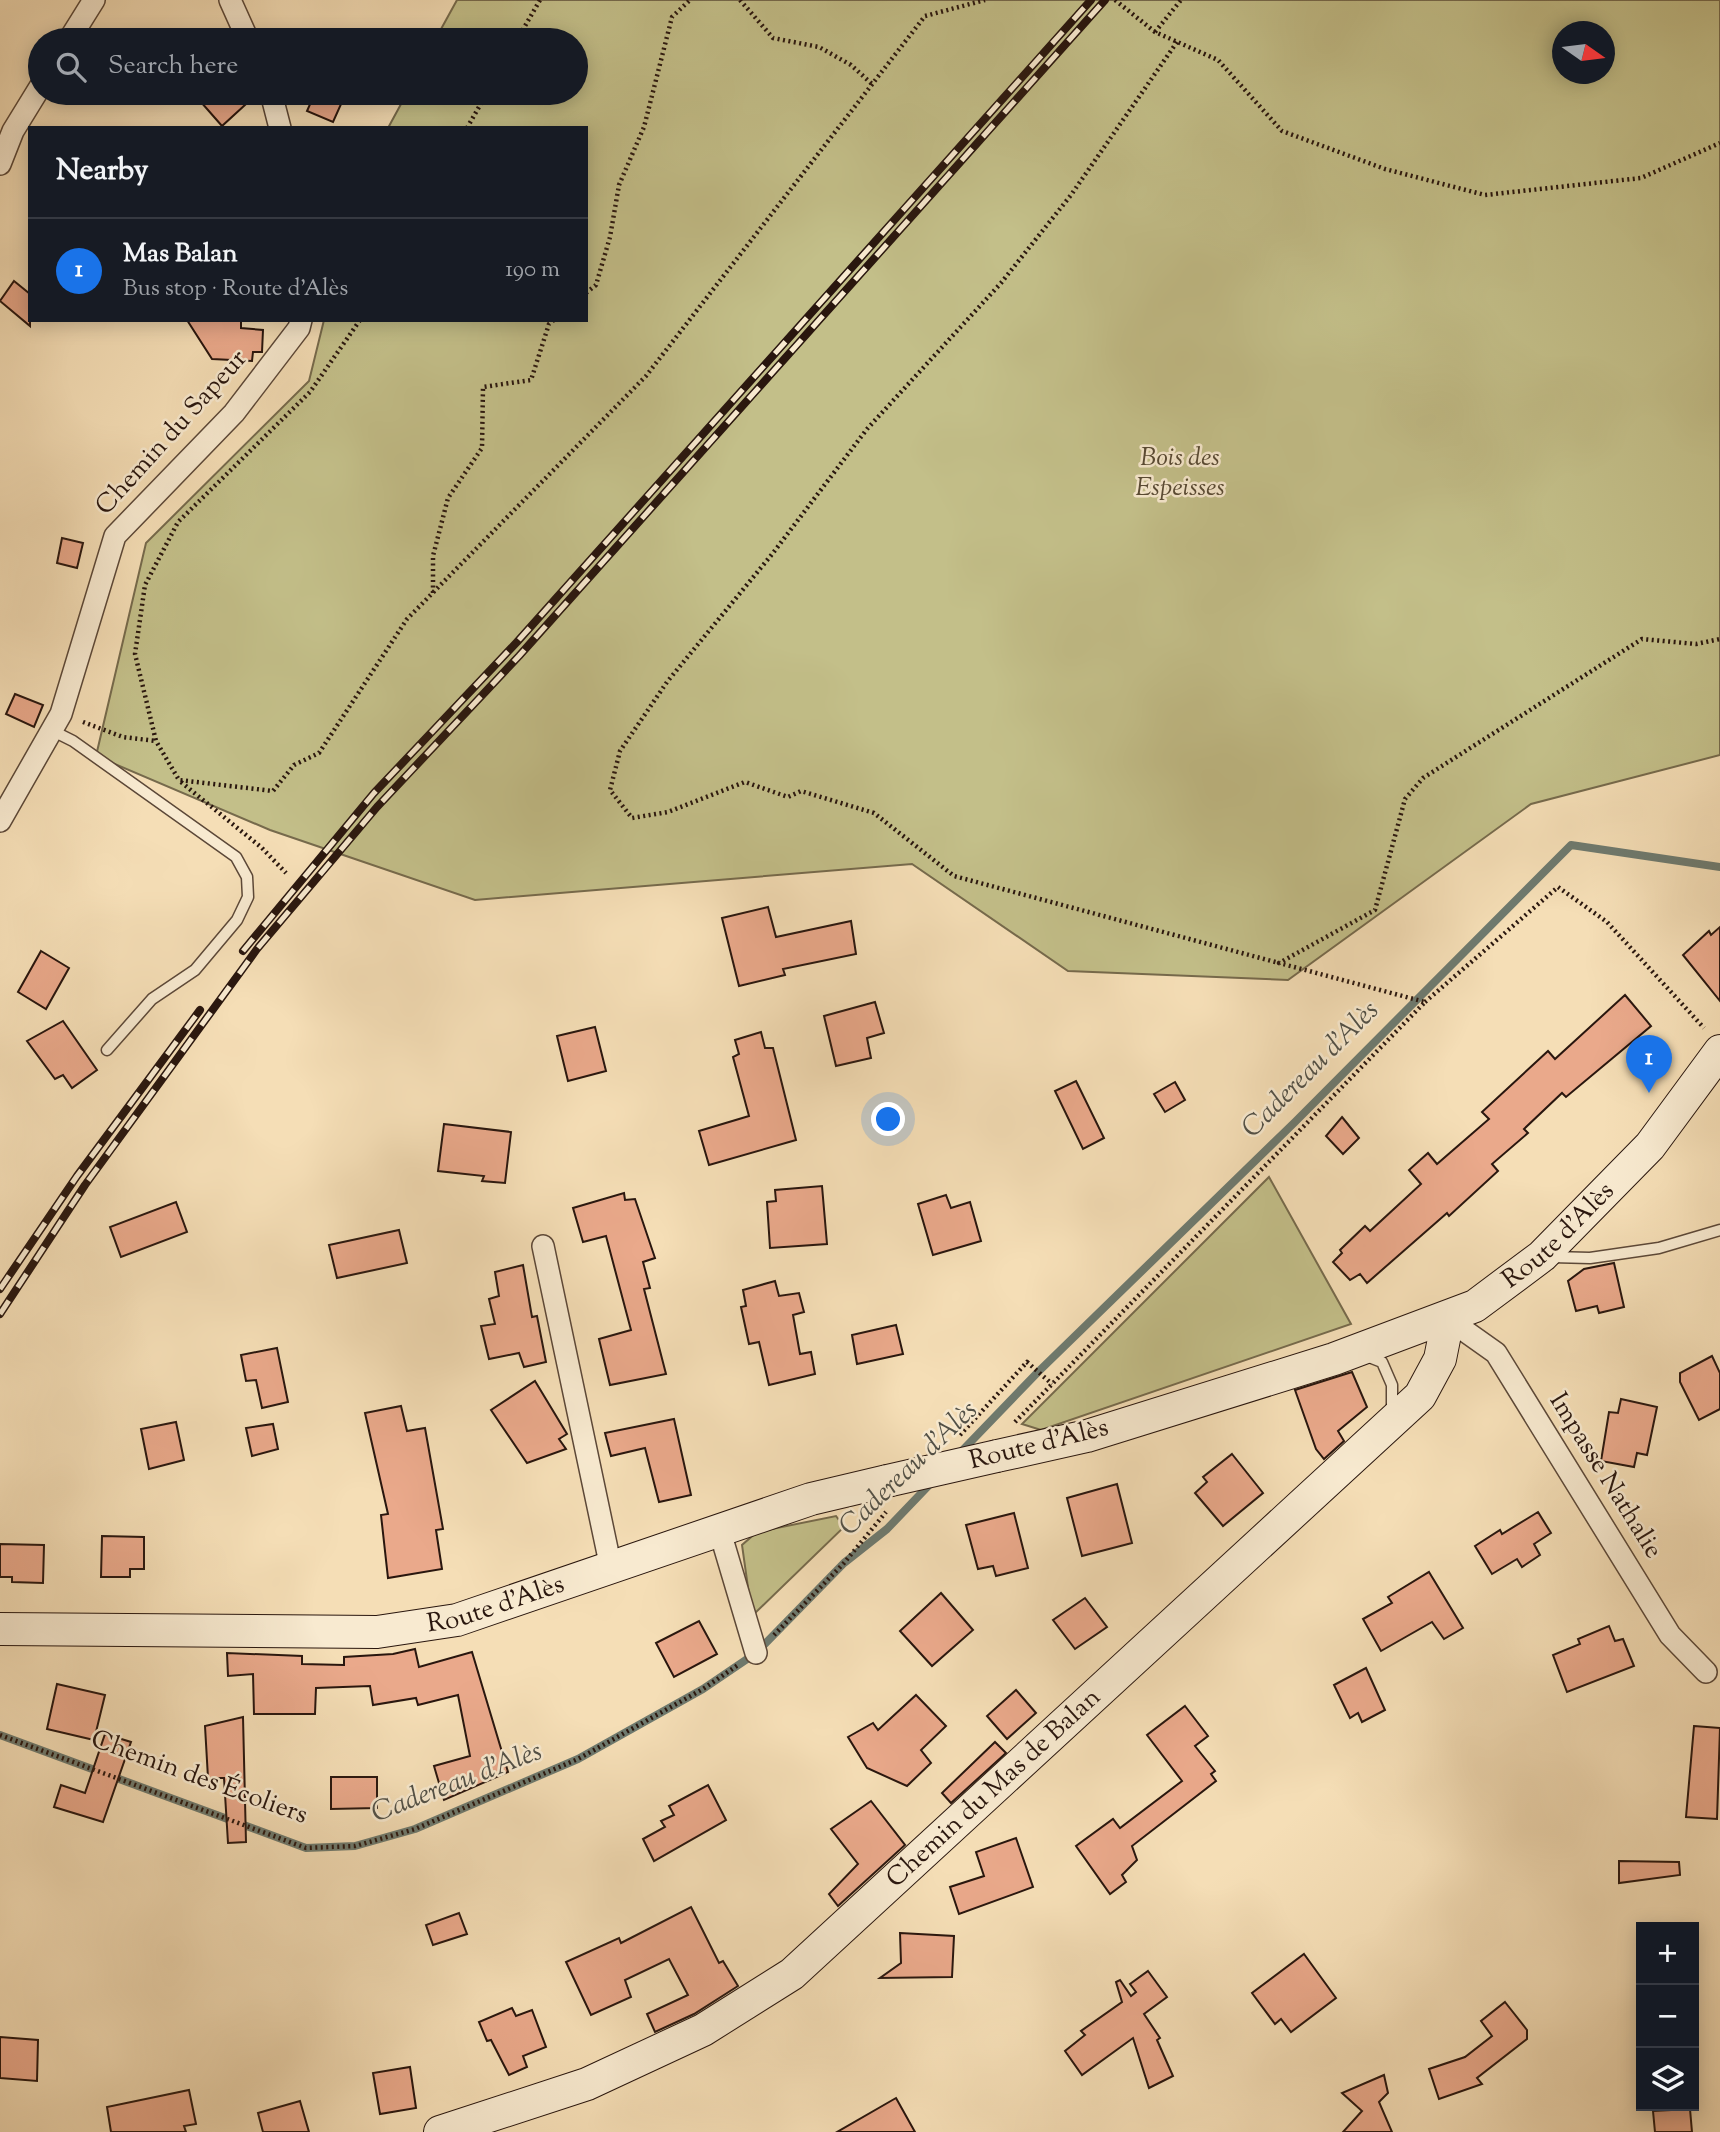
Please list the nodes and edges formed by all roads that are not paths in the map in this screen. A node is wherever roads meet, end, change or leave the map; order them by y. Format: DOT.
graph roads {
  1 [pos="94,0"];
  2 [pos="230,0"];
  3 [pos="76,28"];
  4 [pos="243,28"];
  5 [pos="29,105"];
  6 [pos="274,105"];
  7 [pos="279,126"];
  8 [pos="0,164"];
  9 [pos="300,322"];
  10 [pos="56,722"];
  11 [pos="0,821"];
  12 [pos="1715,1043"];
  13 [pos="107,1050"];
  14 [pos="1720,1230"];
  15 [pos="543,1246"];
  16 [pos="1542,1256"];
  17 [pos="1448,1319"];
  18 [pos="1355,1352"];
  19 [pos="1392,1421"];
  20 [pos="720,1532"];
  21 [pos="611,1568"];
  22 [pos="0,1629"];
  23 [pos="757,1653"];
  24 [pos="1706,1672"];
  25 [pos="440,2132"];
  1 -- 3 [label="street"];
  2 -- 4 [label="street"];
  5 -- 8 [label="street"];
  6 -- 7 [label="street"];
  9 -- 10 [label="street, Chemin du Sapeur"];
  10 -- 11 [label="street, Chemin du Sapeur"];
  10 -- 13 [label="lane"];
  12 -- 16 [label="main road, Route d'Alès"];
  14 -- 16 [label="lane"];
  15 -- 21 [label="street"];
  16 -- 17 [label="main road, Route d'Alès"];
  17 -- 18 [label="main road, Route d'Alès"];
  17 -- 19 [label="main road, Chemin du Mas de Balan"];
  17 -- 24 [label="street, Impasse Nathalie"];
  18 -- 19 [label="lane"];
  18 -- 20 [label="main road, Route d'Alès, bridge"];
  19 -- 25 [label="main road, Chemin du Mas de Balan"];
  20 -- 21 [label="main road, Route d'Alès"];
  20 -- 23 [label="street"];
  21 -- 22 [label="main road, Route d'Alès"];
}
